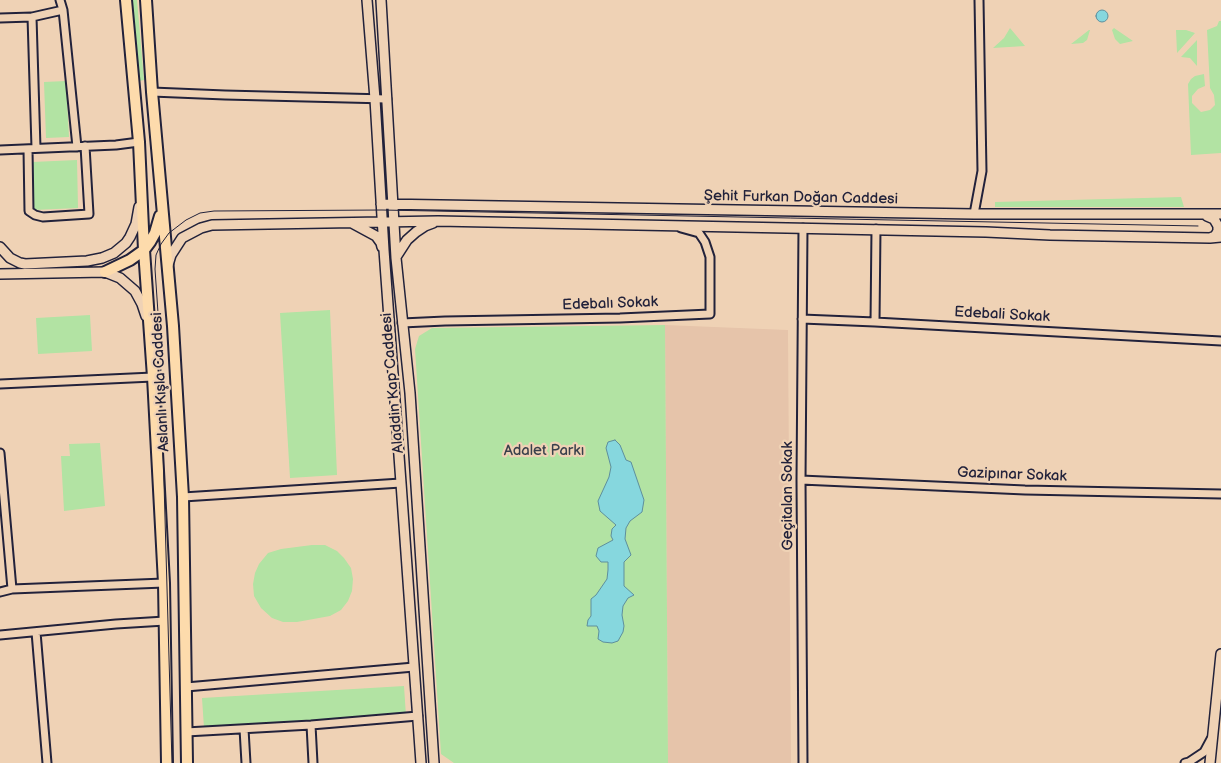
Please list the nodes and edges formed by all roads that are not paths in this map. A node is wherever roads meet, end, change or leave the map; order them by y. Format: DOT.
graph roads {
  1 [pos="60,0"];
  2 [pos="126,0"];
  3 [pos="146,0"];
  4 [pos="367,0"];
  5 [pos="381,0"];
  6 [pos="979,0"];
  7 [pos="62,10"];
  8 [pos="32,17"];
  9 [pos="0,18"];
  10 [pos="152,92"];
  11 [pos="375,99"];
  12 [pos="387,99"];
  13 [pos="139,142"];
  14 [pos="81,146"];
  15 [pos="32,148"];
  16 [pos="0,150"];
  17 [pos="141,195"];
  18 [pos="161,200"];
  19 [pos="381,204"];
  20 [pos="393,205"];
  21 [pos="974,214"];
  22 [pos="1220,214"];
  23 [pos="1202,215"];
  24 [pos="382,221"];
  25 [pos="394,221"];
  26 [pos="438,221"];
  27 [pos="350,222"];
  28 [pos="675,226"];
  29 [pos="802,228"];
  30 [pos="876,229"];
  31 [pos="1221,237"];
  32 [pos="1210,238"];
  33 [pos="0,247"];
  34 [pos="144,250"];
  35 [pos="384,250"];
  36 [pos="5,257"];
  37 [pos="396,258"];
  38 [pos="168,265"];
  39 [pos="105,272"];
  40 [pos="2,276"];
  41 [pos="802,320"];
  42 [pos="875,322"];
  43 [pos="148,323"];
  44 [pos="402,324"];
  45 [pos="1221,341"];
  46 [pos="153,377"];
  47 [pos="0,384"];
  48 [pos="0,453"];
  49 [pos="801,480"];
  50 [pos="402,483"];
  51 [pos="1221,494"];
  52 [pos="183,497"];
  53 [pos="3,529"];
  54 [pos="164,583"];
  55 [pos="12,589"];
  56 [pos="0,592"];
  57 [pos="165,621"];
  58 [pos="36,632"];
  59 [pos="0,635"];
  60 [pos="1221,654"];
  61 [pos="414,667"];
  62 [pos="186,687"];
  63 [pos="418,716"];
  64 [pos="311,725"];
  65 [pos="244,729"];
  66 [pos="186,732"];
  67 [pos="1213,735"];
  68 [pos="47,763"];
  69 [pos="167,763"];
  70 [pos="187,763"];
  71 [pos="246,763"];
  72 [pos="313,763"];
  73 [pos="421,763"];
  74 [pos="434,763"];
  75 [pos="803,763"];
  76 [pos="1185,763"];
  77 [pos="1210,763"];
  1 -- 7 [label="street"];
  2 -- 13 [label="main road, Aslanlı Kışla Caddesi"];
  3 -- 10 [label="main road, Aslanlı Kışla Caddesi"];
  4 -- 11 [label="street, Aladdin Kap Caddesi"];
  5 -- 12 [label="street, Aladdin Kap Caddesi"];
  6 -- 21 [label="street"];
  7 -- 8 [label="street"];
  7 -- 14 [label="street"];
  8 -- 9 [label="street"];
  8 -- 15 [label="street"];
  10 -- 11 [label="street"];
  10 -- 18 [label="main road, Aslanlı Kışla Caddesi"];
  11 -- 12 [label="street"];
  11 -- 19 [label="street, Aladdin Kap Caddesi"];
  12 -- 20 [label="street, Aladdin Kap Caddesi"];
  13 -- 14 [label="street"];
  13 -- 17 [label="main road, Aslanlı Kışla Caddesi"];
  14 -- 15 [label="street"];
  14 -- 15 [label="street"];
  15 -- 16 [label="street"];
  17 -- 34 [label="main road, Aslanlı Kışla Caddesi"];
  17 -- 36 [label="street"];
  18 -- 34 [label="main road"];
  18 -- 38 [label="main road, Aslanlı Kışla Caddesi"];
  19 -- 20 [label="street, Şehit Furkan Doğan Caddesi"];
  19 -- 24 [label="street, Aladdin Kap Caddesi"];
  20 -- 21 [label="street, Şehit Furkan Doğan Caddesi"];
  20 -- 25 [label="street, Aladdin Kap Caddesi"];
  21 -- 23 [label="street, Şehit Furkan Doğan Caddesi"];
  22 -- 23 [label="street, Şehit Furkan Doğan Caddesi"];
  23 -- 32 [label="street"];
  24 -- 25 [label="street, Şehit Furkan Doğan Caddesi"];
  24 -- 27 [label="street, Şehit Furkan Doğan Caddesi"];
  24 -- 35 [label="street, Aladdin Kap Caddesi"];
  25 -- 26 [label="street, Şehit Furkan Doğan Caddesi"];
  25 -- 37 [label="street, Aladdin Kap Caddesi"];
  26 -- 28 [label="street, Şehit Furkan Doğan Caddesi"];
  26 -- 37 [label="street"];
  27 -- 35 [label="street"];
  27 -- 38 [label="street, Şehit Furkan Doğan Caddesi"];
  28 -- 29 [label="street, Şehit Furkan Doğan Caddesi"];
  28 -- 44 [label="street, Edebalı Sokak"];
  29 -- 30 [label="street, Şehit Furkan Doğan Caddesi"];
  29 -- 41 [label="street, Geçitalan Sokak"];
  30 -- 32 [label="street, Şehit Furkan Doğan Caddesi"];
  30 -- 42 [label="street"];
  31 -- 32 [label="street, Şehit Furkan Doğan Caddesi"];
  33 -- 36 [label="street"];
  34 -- 39 [label="main road"];
  34 -- 43 [label="main road, Aslanlı Kışla Caddesi"];
  35 -- 50 [label="street, Aladdin Kap Caddesi"];
  36 -- 40 [label="street"];
  37 -- 44 [label="street, Aladdin Kap Caddesi"];
  38 -- 52 [label="main road, Aslanlı Kışla Caddesi"];
  39 -- 40 [label="street"];
  39 -- 43 [label="street"];
  41 -- 42 [label="street, Edebali Sokak"];
  41 -- 49 [label="street, Geçitalan Sokak"];
  42 -- 45 [label="street, Edebali Sokak"];
  43 -- 46 [label="main road, Aslanlı Kışla Caddesi"];
  44 -- 74 [label="street, Aladdin Kap Caddesi"];
  46 -- 47 [label="street"];
  46 -- 54 [label="main road, Aslanlı Kışla Caddesi"];
  48 -- 53 [label="street"];
  49 -- 51 [label="street, Gazipınar Sokak"];
  49 -- 75 [label="street, Geçitalan Sokak"];
  50 -- 52 [label="street"];
  50 -- 61 [label="street, Aladdin Kap Caddesi"];
  52 -- 62 [label="main road, Aslanlı Kışla Caddesi"];
  53 -- 55 [label="street"];
  54 -- 55 [label="street"];
  54 -- 57 [label="main road, Aslanlı Kışla Caddesi"];
  55 -- 56 [label="street"];
  57 -- 58 [label="street"];
  57 -- 69 [label="main road, Aslanlı Kışla Caddesi"];
  58 -- 59 [label="street"];
  58 -- 68 [label="street"];
  60 -- 67 [label="street"];
  61 -- 62 [label="street"];
  61 -- 63 [label="street, Aladdin Kap Caddesi"];
  62 -- 66 [label="main road, Aslanlı Kışla Caddesi"];
  63 -- 64 [label="street"];
  63 -- 73 [label="street, Aladdin Kap Caddesi"];
  64 -- 65 [label="street"];
  64 -- 72 [label="street"];
  65 -- 66 [label="street"];
  65 -- 71 [label="street"];
  66 -- 70 [label="main road, Aslanlı Kışla Caddesi"];
  67 -- 76 [label="street"];
  67 -- 77 [label="street"];
}
